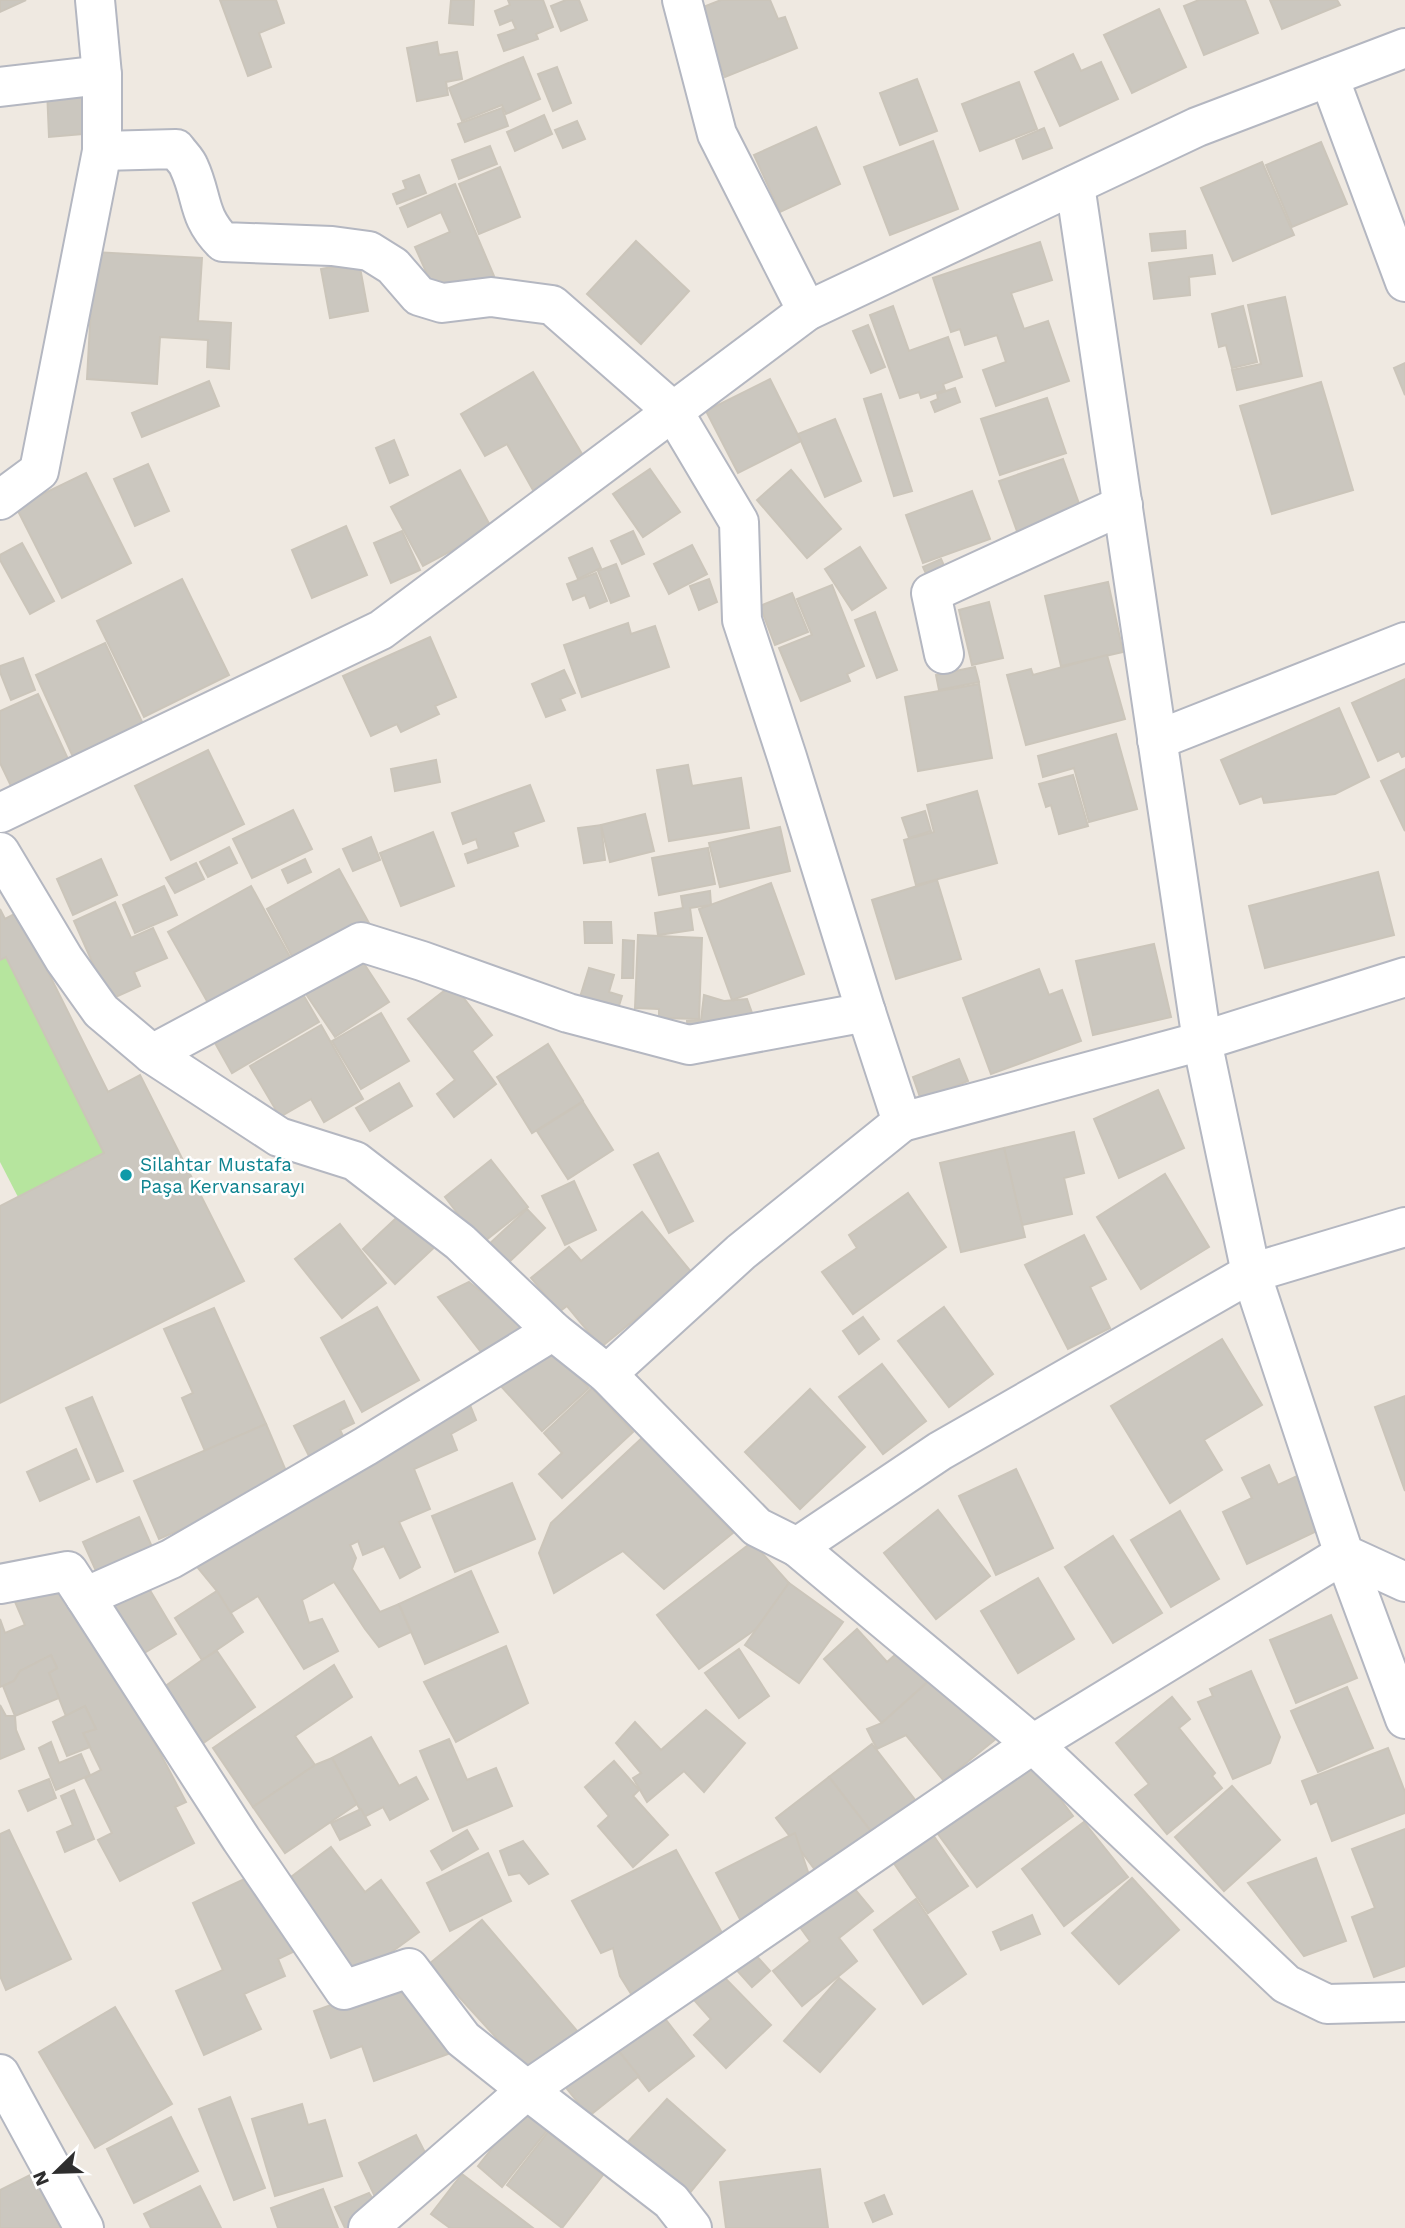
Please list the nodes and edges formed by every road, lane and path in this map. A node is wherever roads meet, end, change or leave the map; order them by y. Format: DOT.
graph roads {
  1 [pos="95,0"];
  2 [pos="682,0"];
  3 [pos="1405,48"];
  4 [pos="102,75"];
  5 [pos="1329,77"];
  6 [pos="0,86"];
  7 [pos="102,151"];
  8 [pos="1075,185"];
  9 [pos="1405,282"];
  10 [pos="807,311"];
  11 [pos="673,411"];
  12 [pos="0,500"];
  13 [pos="1123,505"];
  14 [pos="1405,642"];
  15 [pos="944,654"];
  16 [pos="1157,740"];
  17 [pos="0,813"];
  18 [pos="0,852"];
  19 [pos="1405,977"];
  20 [pos="866,1012"];
  21 [pos="1202,1041"];
  22 [pos="152,1055"];
  23 [pos="902,1122"];
  24 [pos="1405,1227"];
  25 [pos="1251,1273"];
  26 [pos="553,1331"];
  27 [pos="607,1374"];
  28 [pos="797,1547"];
  29 [pos="1344,1553"];
  30 [pos="1405,1582"];
  31 [pos="0,1584"];
  32 [pos="85,1597"];
  33 [pos="1405,1719"];
  34 [pos="1033,1744"];
  35 [pos="1405,2003"];
  36 [pos="0,2074"];
  37 [pos="527,2090"];
  38 [pos="84,2228"];
  39 [pos="368,2228"];
  40 [pos="692,2228"];
  1 -- 4 [label="street"];
  2 -- 10 [label="street"];
  3 -- 5 [label="street"];
  4 -- 6 [label="street"];
  4 -- 7 [label="street"];
  5 -- 8 [label="street"];
  5 -- 9 [label="street"];
  7 -- 11 [label="street"];
  7 -- 12 [label="street"];
  8 -- 10 [label="street"];
  8 -- 13 [label="street"];
  10 -- 11 [label="street"];
  11 -- 17 [label="street"];
  11 -- 20 [label="street"];
  13 -- 15 [label="street"];
  13 -- 16 [label="street"];
  14 -- 16 [label="street"];
  16 -- 21 [label="street"];
  18 -- 22 [label="street"];
  19 -- 21 [label="street"];
  20 -- 22 [label="street"];
  20 -- 23 [label="street"];
  21 -- 23 [label="street"];
  21 -- 25 [label="street"];
  22 -- 26 [label="street"];
  23 -- 27 [label="street"];
  24 -- 25 [label="street"];
  25 -- 28 [label="street"];
  25 -- 29 [label="street"];
  26 -- 27 [label="street"];
  26 -- 32 [label="street"];
  27 -- 28 [label="street"];
  28 -- 34 [label="street"];
  29 -- 30 [label="street"];
  29 -- 33 [label="street"];
  29 -- 34 [label="street"];
  31 -- 32 [label="street"];
  32 -- 37 [label="street"];
  34 -- 35 [label="street"];
  34 -- 37 [label="street"];
  36 -- 38 [label="street"];
  37 -- 39 [label="street"];
  37 -- 40 [label="street"];
}
